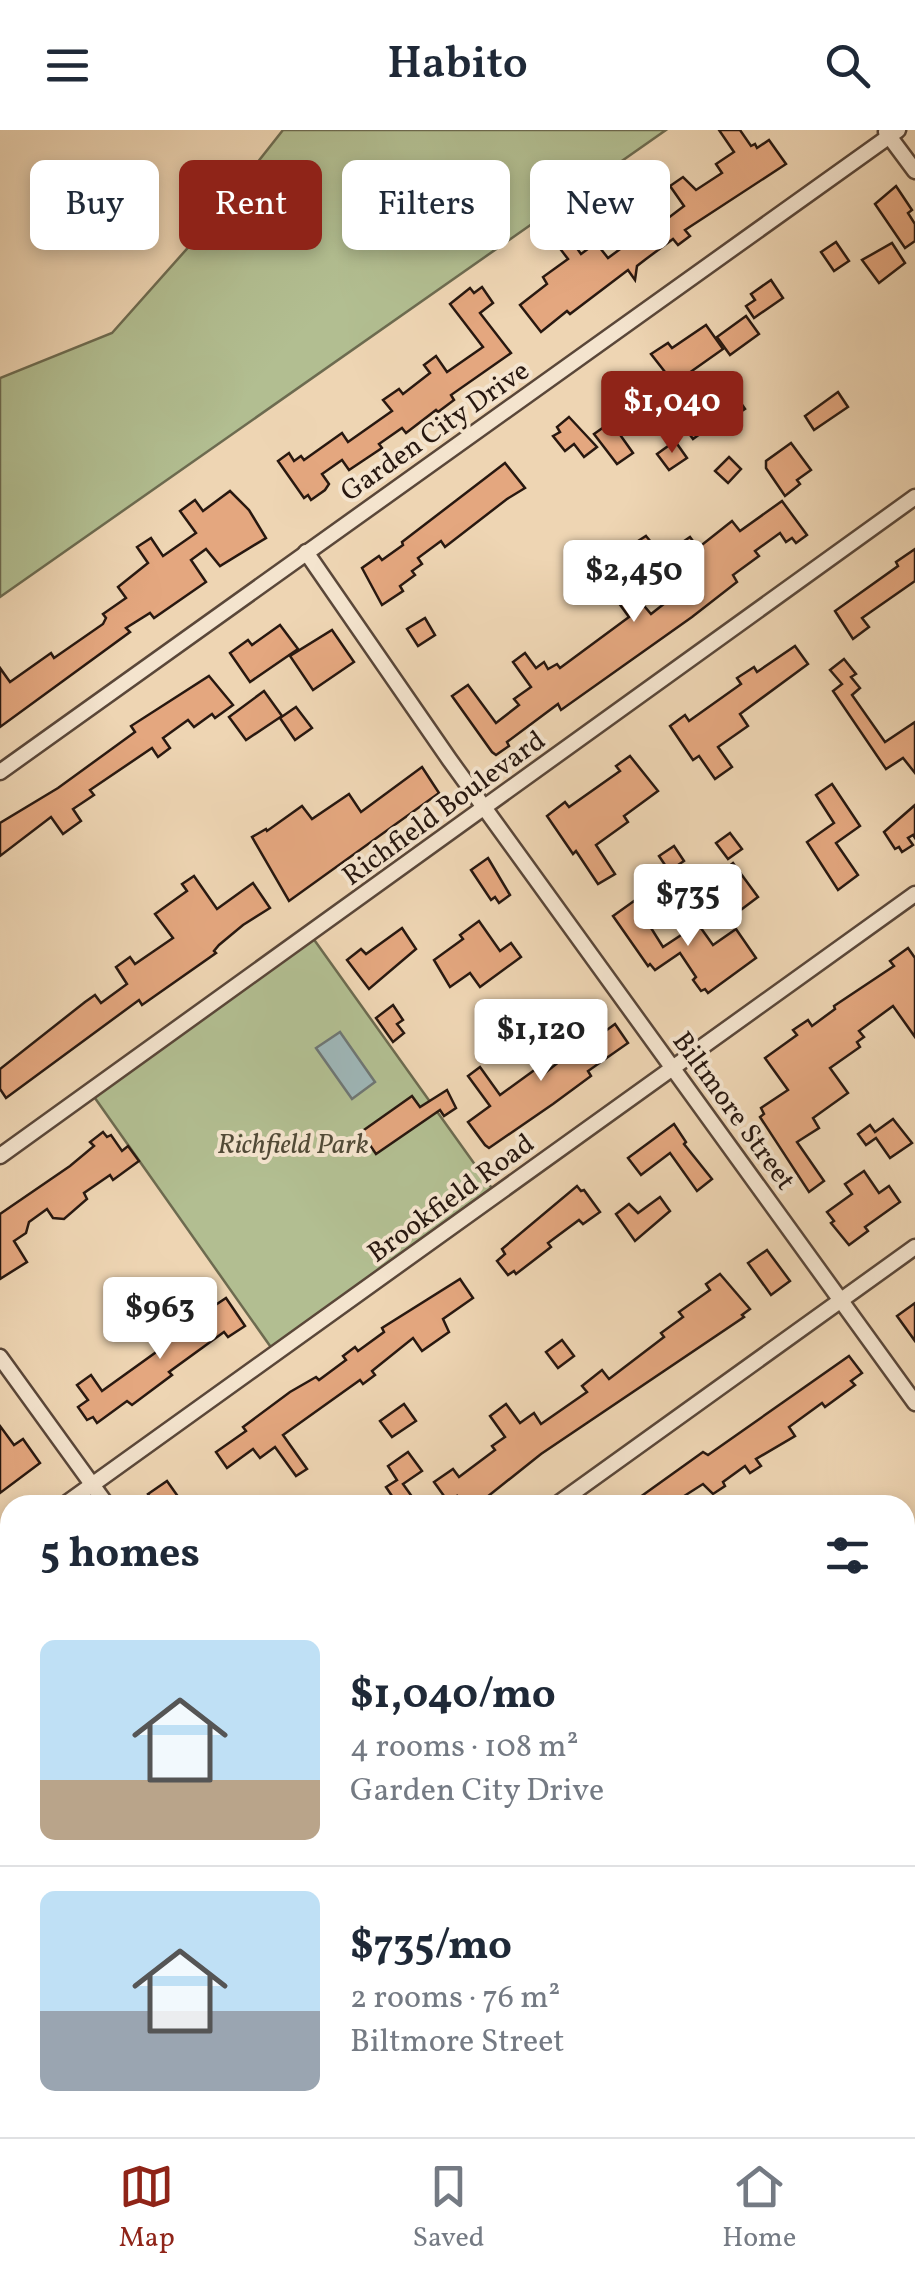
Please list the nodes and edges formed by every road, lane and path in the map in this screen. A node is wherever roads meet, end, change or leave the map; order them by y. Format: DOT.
graph roads {
  1 [pos="891,132"];
  2 [pos="915,172"];
  3 [pos="915,498"];
  4 [pos="306,552"];
  5 [pos="0,772"];
  6 [pos="485,807"];
  7 [pos="915,894"];
  8 [pos="673,1066"];
  9 [pos="0,1156"];
  10 [pos="915,1247"];
  11 [pos="842,1300"];
  12 [pos="0,1357"];
  13 [pos="915,1403"];
  14 [pos="92,1484"];
  15 [pos="77,1495"];
  16 [pos="100,1495"];
  17 [pos="570,1495"];
  1 -- 2 [label="street"];
  1 -- 4 [label="street, Garden City Drive"];
  3 -- 6 [label="street, Richfield Boulevard"];
  4 -- 5 [label="street, Garden City Drive"];
  4 -- 6 [label="street, Biltmore Street"];
  6 -- 8 [label="street, Biltmore Street"];
  6 -- 9 [label="street, Richfield Boulevard"];
  7 -- 8 [label="street, Brookfield Road"];
  8 -- 11 [label="street, Biltmore Street"];
  8 -- 14 [label="street, Brookfield Road"];
  10 -- 11 [label="street"];
  11 -- 13 [label="street, Biltmore Street"];
  11 -- 17 [label="street"];
  12 -- 14 [label="street"];
  14 -- 15 [label="street, Brookfield Road"];
  14 -- 16 [label="street"];
}
